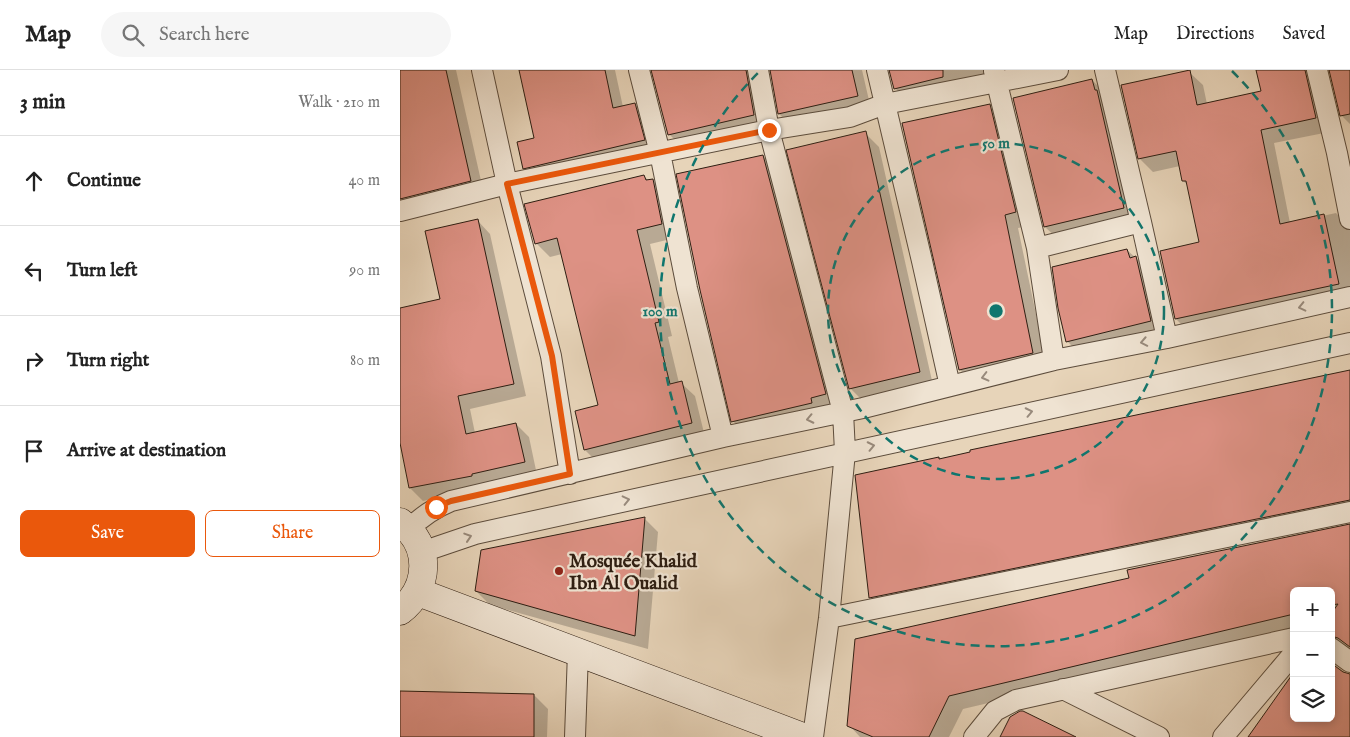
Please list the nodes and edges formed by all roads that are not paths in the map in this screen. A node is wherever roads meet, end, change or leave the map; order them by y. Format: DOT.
graph roads {
  1 [pos="482,70"];
  2 [pos="639,70"];
  3 [pos="758,70"];
  4 [pos="877,70"];
  5 [pos="1058,70"];
  6 [pos="1104,70"];
  7 [pos="1317,70"];
  8 [pos="995,76"];
  9 [pos="885,104"];
  10 [pos="769,130"];
  11 [pos="660,153"];
  12 [pos="507,184"];
  13 [pos="400,211"];
  14 [pos="1350,219"];
  15 [pos="1141,222"];
  16 [pos="1037,248"];
  17 [pos="1350,297"];
  18 [pos="1167,338"];
  19 [pos="1350,343"];
  20 [pos="1054,360"];
  21 [pos="950,386"];
  22 [pos="843,412"];
  23 [pos="723,437"];
  24 [pos="845,452"];
  25 [pos="570,474"];
  26 [pos="1350,512"];
  27 [pos="406,528"];
  28 [pos="409,602"];
  29 [pos="829,618"];
  30 [pos="1290,639"];
  31 [pos="1335,651"];
  32 [pos="578,652"];
  33 [pos="1290,658"];
  34 [pos="1350,662"];
  35 [pos="1063,690"];
  36 [pos="575,737"];
  37 [pos="802,737"];
  38 [pos="813,737"];
  39 [pos="974,737"];
  40 [pos="1159,737"];
  41 [pos="1223,737"];
  1 -- 12 [label="street"];
  2 -- 11 [label="street"];
  3 -- 10 [label="street"];
  4 -- 9 [label="street"];
  5 -- 8 [label="street"];
  6 -- 15 [label="street"];
  7 -- 14 [label="street"];
  8 -- 9 [label="street"];
  8 -- 16 [label="street"];
  9 -- 10 [label="street"];
  9 -- 21 [label="street"];
  10 -- 11 [label="street"];
  10 -- 22 [label="street"];
  11 -- 12 [label="street"];
  11 -- 23 [label="street"];
  12 -- 13 [label="street"];
  12 -- 25 [label="street"];
  15 -- 16 [label="street"];
  15 -- 18 [label="street"];
  16 -- 20 [label="street"];
  17 -- 18 [label="street, one-way"];
  18 -- 20 [label="street, one-way"];
  24 -- 19 [label="street, one-way"];
  20 -- 21 [label="street, one-way"];
  21 -- 22 [label="street"];
  22 -- 23 [label="street, one-way"];
  22 -- 24 [label="street"];
  23 -- 25 [label="street"];
  27 -- 24 [label="street, one-way"];
  24 -- 29 [label="street"];
  25 -- 27 [label="street"];
  26 -- 29 [label="street"];
  27 -- 28 [label="street"];
  28 -- 32 [label="street"];
  29 -- 38 [label="street"];
  30 -- 35 [label="street"];
  31 -- 34 [label="street"];
  32 -- 36 [label="street"];
  32 -- 37 [label="street"];
  33 -- 41 [label="street"];
  35 -- 39 [label="street"];
  35 -- 40 [label="street"];
}
